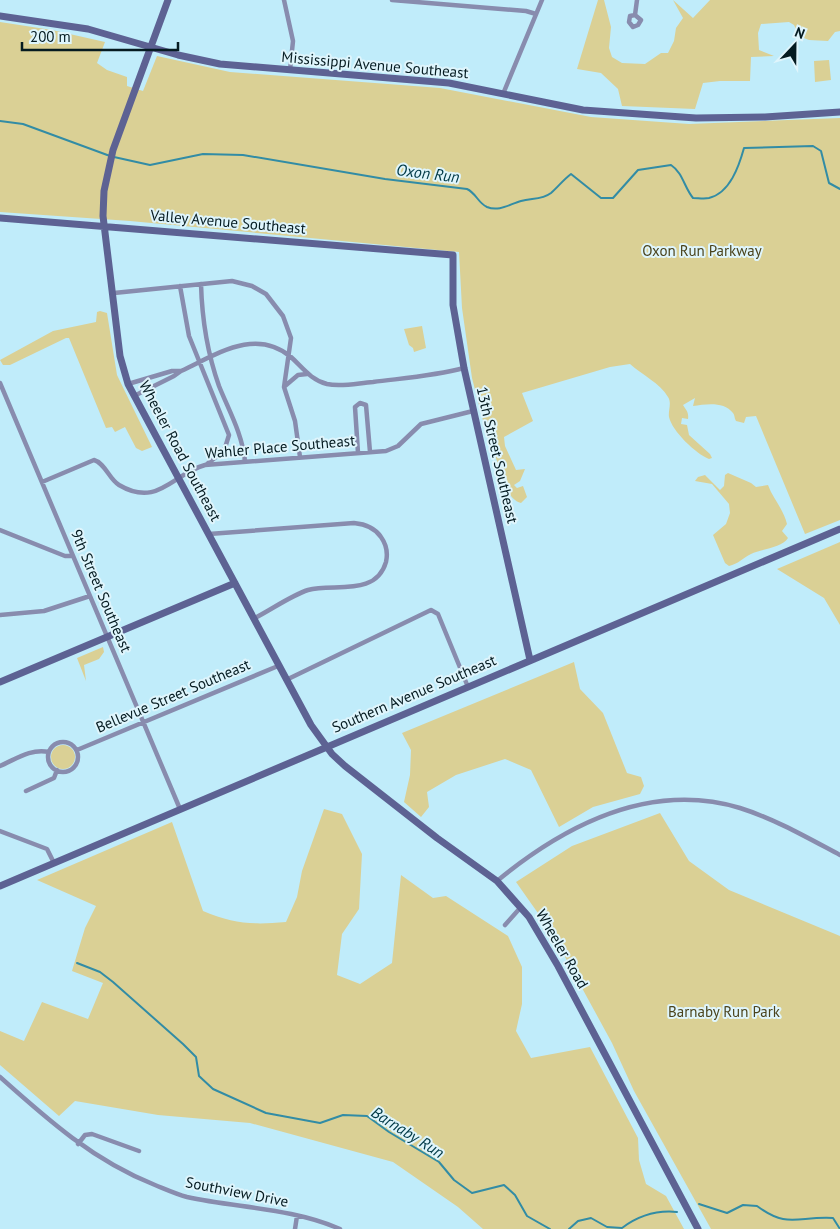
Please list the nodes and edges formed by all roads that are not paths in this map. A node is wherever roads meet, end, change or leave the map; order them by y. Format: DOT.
graph roads {
  1 [pos="168,0"];
  2 [pos="284,0"];
  3 [pos="392,0"];
  4 [pos="542,0"];
  5 [pos="637,0"];
  6 [pos="439,2"];
  7 [pos="536,14"];
  8 [pos="635,15"];
  9 [pos="0,16"];
  10 [pos="151,48"];
  11 [pos="290,70"];
  12 [pos="503,94"];
  13 [pos="840,112"];
  14 [pos="0,218"];
  15 [pos="105,226"];
  16 [pos="453,254"];
  17 [pos="201,284"];
  18 [pos="180,286"];
  19 [pos="114,293"];
  20 [pos="289,356"];
  21 [pos="210,358"];
  22 [pos="200,362"];
  23 [pos="464,368"];
  24 [pos="181,370"];
  25 [pos="307,374"];
  26 [pos="0,383"];
  27 [pos="128,384"];
  28 [pos="284,387"];
  29 [pos="220,389"];
  30 [pos="213,393"];
  31 [pos="134,396"];
  32 [pos="474,411"];
  33 [pos="240,434"];
  34 [pos="228,439"];
  35 [pos="370,452"];
  36 [pos="358,453"];
  37 [pos="300,457"];
  38 [pos="245,462"];
  39 [pos="205,465"];
  40 [pos="178,478"];
  41 [pos="42,482"];
  42 [pos="840,529"];
  43 [pos="0,530"];
  44 [pos="209,534"];
  45 [pos="73,556"];
  46 [pos="234,583"];
  47 [pos="90,596"];
  48 [pos="0,615"];
  49 [pos="254,619"];
  50 [pos="107,637"];
  51 [pos="530,660"];
  52 [pos="278,666"];
  53 [pos="286,680"];
  54 [pos="0,682"];
  55 [pos="468,687"];
  56 [pos="143,723"];
  57 [pos="327,747"];
  58 [pos="77,750"];
  59 [pos="49,752"];
  60 [pos="0,766"];
  61 [pos="57,770"];
  62 [pos="26,790"];
  63 [pos="180,809"];
  64 [pos="0,830"];
  65 [pos="840,855"];
  66 [pos="54,863"];
  67 [pos="497,880"];
  68 [pos="0,886"];
  69 [pos="521,906"];
  70 [pos="505,925"];
  71 [pos="0,1077"];
  72 [pos="78,1144"];
  73 [pos="139,1151"];
  74 [pos="297,1216"];
  75 [pos="295,1229"];
  76 [pos="340,1229"];
  77 [pos="698,1229"];
  1 -- 10 [label="main road, Wheeler Road Southeast"];
  2 -- 11 [label="street"];
  3 -- 6 [label="street"];
  4 -- 7 [label="street"];
  5 -- 8 [label="street"];
  6 -- 7 [label="street"];
  7 -- 12 [label="street"];
  9 -- 10 [label="main road, Mississippi Avenue Southeast"];
  10 -- 11 [label="main road, Mississippi Avenue Southeast"];
  10 -- 15 [label="main road, Wheeler Road Southeast"];
  11 -- 12 [label="main road, Mississippi Avenue Southeast"];
  12 -- 13 [label="main road, Mississippi Avenue Southeast"];
  14 -- 15 [label="main road, Valley Avenue Southeast"];
  15 -- 16 [label="main road, Valley Avenue Southeast"];
  15 -- 19 [label="main road, Wheeler Road Southeast"];
  16 -- 23 [label="main road, 13th Street Southeast"];
  17 -- 18 [label="street"];
  17 -- 20 [label="street"];
  17 -- 21 [label="street"];
  18 -- 19 [label="street"];
  18 -- 22 [label="street"];
  19 -- 27 [label="main road, Wheeler Road Southeast"];
  20 -- 21 [label="street"];
  20 -- 25 [label="street"];
  20 -- 28 [label="street"];
  21 -- 22 [label="street"];
  21 -- 29 [label="street"];
  22 -- 24 [label="street"];
  22 -- 30 [label="street"];
  23 -- 25 [label="street"];
  23 -- 32 [label="main road, 13th Street Southeast"];
  24 -- 27 [label="street"];
  24 -- 31 [label="street"];
  25 -- 28 [label="street"];
  26 -- 41 [label="street, 9th Street Southeast"];
  27 -- 31 [label="main road, Wheeler Road Southeast"];
  28 -- 37 [label="street"];
  29 -- 30 [label="street"];
  29 -- 33 [label="street"];
  30 -- 34 [label="street"];
  31 -- 40 [label="main road, Wheeler Road Southeast"];
  32 -- 35 [label="street, Wahler Place Southeast"];
  32 -- 51 [label="main road, 13th Street Southeast"];
  33 -- 34 [label="street"];
  33 -- 38 [label="street"];
  34 -- 39 [label="street"];
  35 -- 36 [label="street, Wahler Place Southeast"];
  35 -- 36 [label="street"];
  36 -- 37 [label="street, Wahler Place Southeast"];
  37 -- 38 [label="street, Wahler Place Southeast"];
  38 -- 39 [label="street, Wahler Place Southeast"];
  39 -- 40 [label="street, Wahler Place Southeast"];
  40 -- 41 [label="street, Wahler Place Southeast"];
  40 -- 44 [label="main road, Wheeler Road Southeast"];
  41 -- 45 [label="street, 9th Street Southeast"];
  42 -- 51 [label="main road, Southern Avenue Southeast"];
  43 -- 45 [label="street"];
  44 -- 46 [label="main road, Wheeler Road Southeast"];
  44 -- 49 [label="street"];
  45 -- 47 [label="street, 9th Street Southeast"];
  46 -- 49 [label="main road, Wheeler Road Southeast"];
  46 -- 50 [label="main road"];
  47 -- 48 [label="street"];
  47 -- 50 [label="street, 9th Street Southeast"];
  49 -- 52 [label="main road, Wheeler Road Southeast"];
  50 -- 54 [label="main road"];
  50 -- 56 [label="street, 9th Street Southeast"];
  51 -- 55 [label="main road, Southern Avenue Southeast"];
  52 -- 53 [label="main road, Wheeler Road Southeast"];
  52 -- 56 [label="street, Bellevue Street Southeast"];
  53 -- 55 [label="street"];
  53 -- 57 [label="main road, Wheeler Road Southeast"];
  55 -- 57 [label="main road, Southern Avenue Southeast"];
  56 -- 58 [label="street, Bellevue Street Southeast"];
  56 -- 63 [label="street, 9th Street Southeast"];
  57 -- 63 [label="main road, Southern Avenue Southeast"];
  57 -- 67 [label="main road, Wheeler Road"];
  58 -- 59 [label="street"];
  58 -- 61 [label="street"];
  59 -- 60 [label="street"];
  59 -- 61 [label="street"];
  61 -- 62 [label="street"];
  63 -- 66 [label="main road, Southern Avenue Southeast"];
  64 -- 66 [label="street"];
  65 -- 67 [label="street"];
  66 -- 68 [label="main road, Southern Avenue Southeast"];
  67 -- 69 [label="main road, Wheeler Road"];
  69 -- 70 [label="street"];
  69 -- 77 [label="main road, Wheeler Road"];
  71 -- 72 [label="street, Southview Drive"];
  72 -- 73 [label="street"];
  72 -- 74 [label="street, Southview Drive"];
  74 -- 75 [label="street, Southview Drive"];
  74 -- 76 [label="street, Southview Drive"];
}
